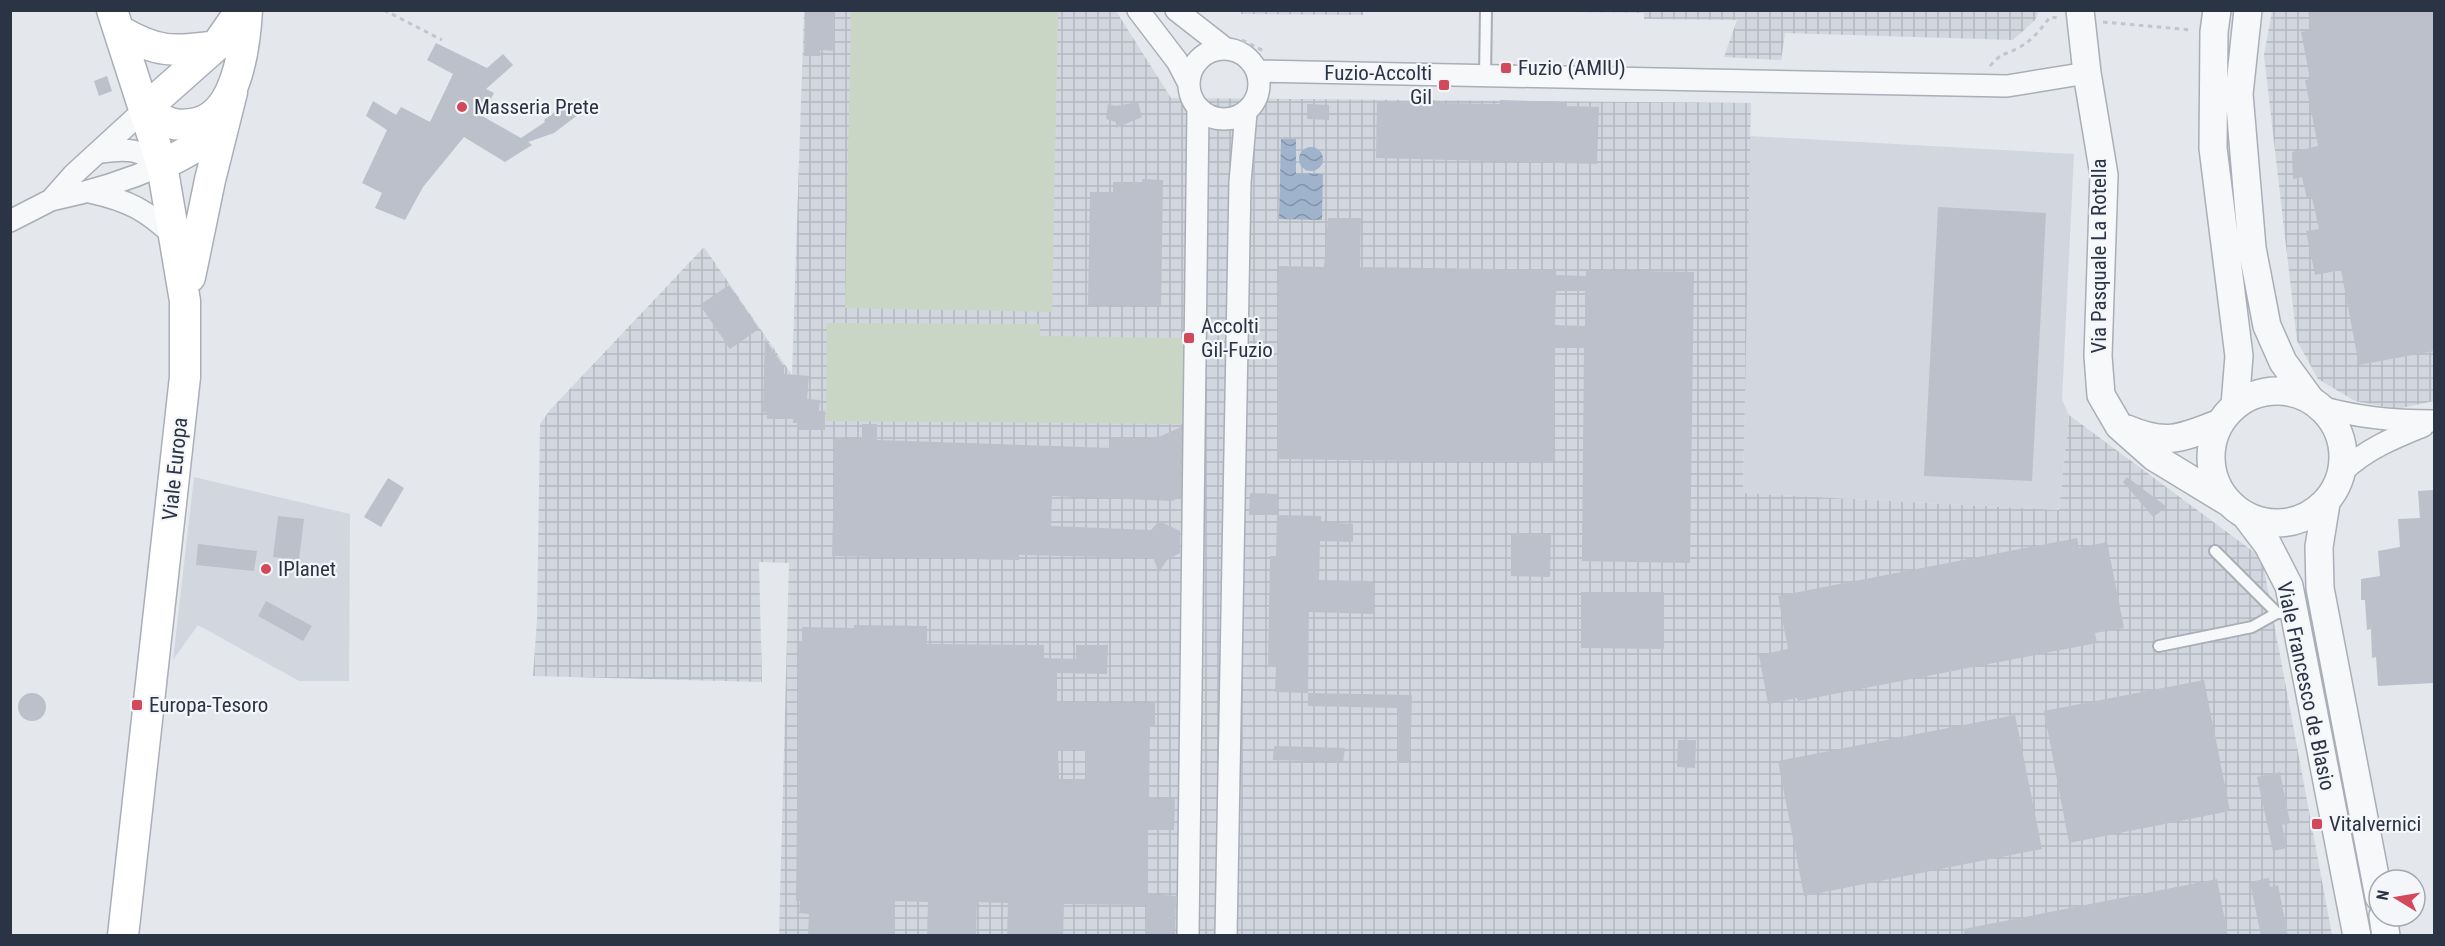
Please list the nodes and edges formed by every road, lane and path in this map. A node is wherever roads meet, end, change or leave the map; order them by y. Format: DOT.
graph roads {
  1 [pos="241,10"];
  2 [pos="248,10"];
  3 [pos="384,10"];
  4 [pos="1138,10"];
  5 [pos="1176,10"];
  6 [pos="1486,10"];
  7 [pos="2248,10"];
  8 [pos="2089,16"];
  9 [pos="2050,17"];
  10 [pos="116,21"];
  11 [pos="2216,22"];
  12 [pos="442,40"];
  13 [pos="1231,43"];
  14 [pos="216,46"];
  15 [pos="1261,61"];
  16 [pos="1979,66"];
  17 [pos="2087,74"];
  18 [pos="1485,76"];
  19 [pos="1189,84"];
  20 [pos="232,92"];
  21 [pos="145,109"];
  22 [pos="1198,109"];
  23 [pos="1246,112"];
  24 [pos="223,124"];
  25 [pos="101,152"];
  26 [pos="162,165"];
  27 [pos="90,192"];
  28 [pos="51,200"];
  29 [pos="10,221"];
  30 [pos="176,237"];
  31 [pos="185,301"];
  32 [pos="2316,403"];
  33 [pos="2228,414"];
  34 [pos="2434,421"];
  35 [pos="2119,426"];
  36 [pos="2343,471"];
  37 [pos="2326,503"];
  38 [pos="2237,509"];
  39 [pos="2215,551"];
  40 [pos="2286,613"];
  41 [pos="2159,646"];
  42 [pos="2373,868"];
  43 [pos="123,936"];
  44 [pos="1188,936"];
  45 [pos="1226,936"];
  46 [pos="2357,936"];
  1 -- 14 [label="main road"];
  2 -- 20 [label="main road"];
  3 -- 12 [label="path"];
  4 -- 19 [label="street"];
  5 -- 13 [label="street"];
  6 -- 18 [label="lane"];
  7 -- 32 [label="street"];
  8 -- 11 [label="path"];
  8 -- 17 [label="street, Via Pasquale La Rotella"];
  9 -- 16 [label="path"];
  10 -- 14 [label="main road"];
  10 -- 21 [label="main road, Viale Europa"];
  11 -- 33 [label="street"];
  13 -- 15 [label="path"];
  13 -- 15 [label="street"];
  13 -- 19 [label="street"];
  14 -- 21 [label="main road"];
  15 -- 18 [label="street"];
  15 -- 23 [label="street"];
  17 -- 18 [label="street"];
  17 -- 35 [label="street, Via Pasquale La Rotella"];
  19 -- 22 [label="street"];
  20 -- 21 [label="main road"];
  20 -- 24 [label="main road"];
  21 -- 25 [label="street"];
  21 -- 26 [label="main road, Viale Europa"];
  22 -- 23 [label="street"];
  22 -- 44 [label="street"];
  23 -- 45 [label="street"];
  24 -- 26 [label="main road"];
  24 -- 31 [label="main road"];
  25 -- 26 [label="street"];
  25 -- 28 [label="street"];
  26 -- 27 [label="street"];
  26 -- 30 [label="main road, Viale Europa"];
  27 -- 28 [label="street"];
  27 -- 30 [label="street"];
  28 -- 29 [label="street"];
  30 -- 31 [label="main road, Viale Europa"];
  31 -- 43 [label="main road, Viale Europa"];
  32 -- 33 [label="street"];
  32 -- 34 [label="street"];
  32 -- 36 [label="street"];
  33 -- 35 [label="street"];
  33 -- 38 [label="street"];
  34 -- 36 [label="street"];
  35 -- 38 [label="street, Via Pasquale La Rotella"];
  36 -- 37 [label="street"];
  37 -- 38 [label="street"];
  37 -- 42 [label="street, Viale Francesco de Blasio"];
  38 -- 40 [label="street, Viale Francesco de Blasio"];
  39 -- 40 [label="lane"];
  40 -- 41 [label="lane"];
  40 -- 46 [label="street, Viale Francesco de Blasio"];
}
